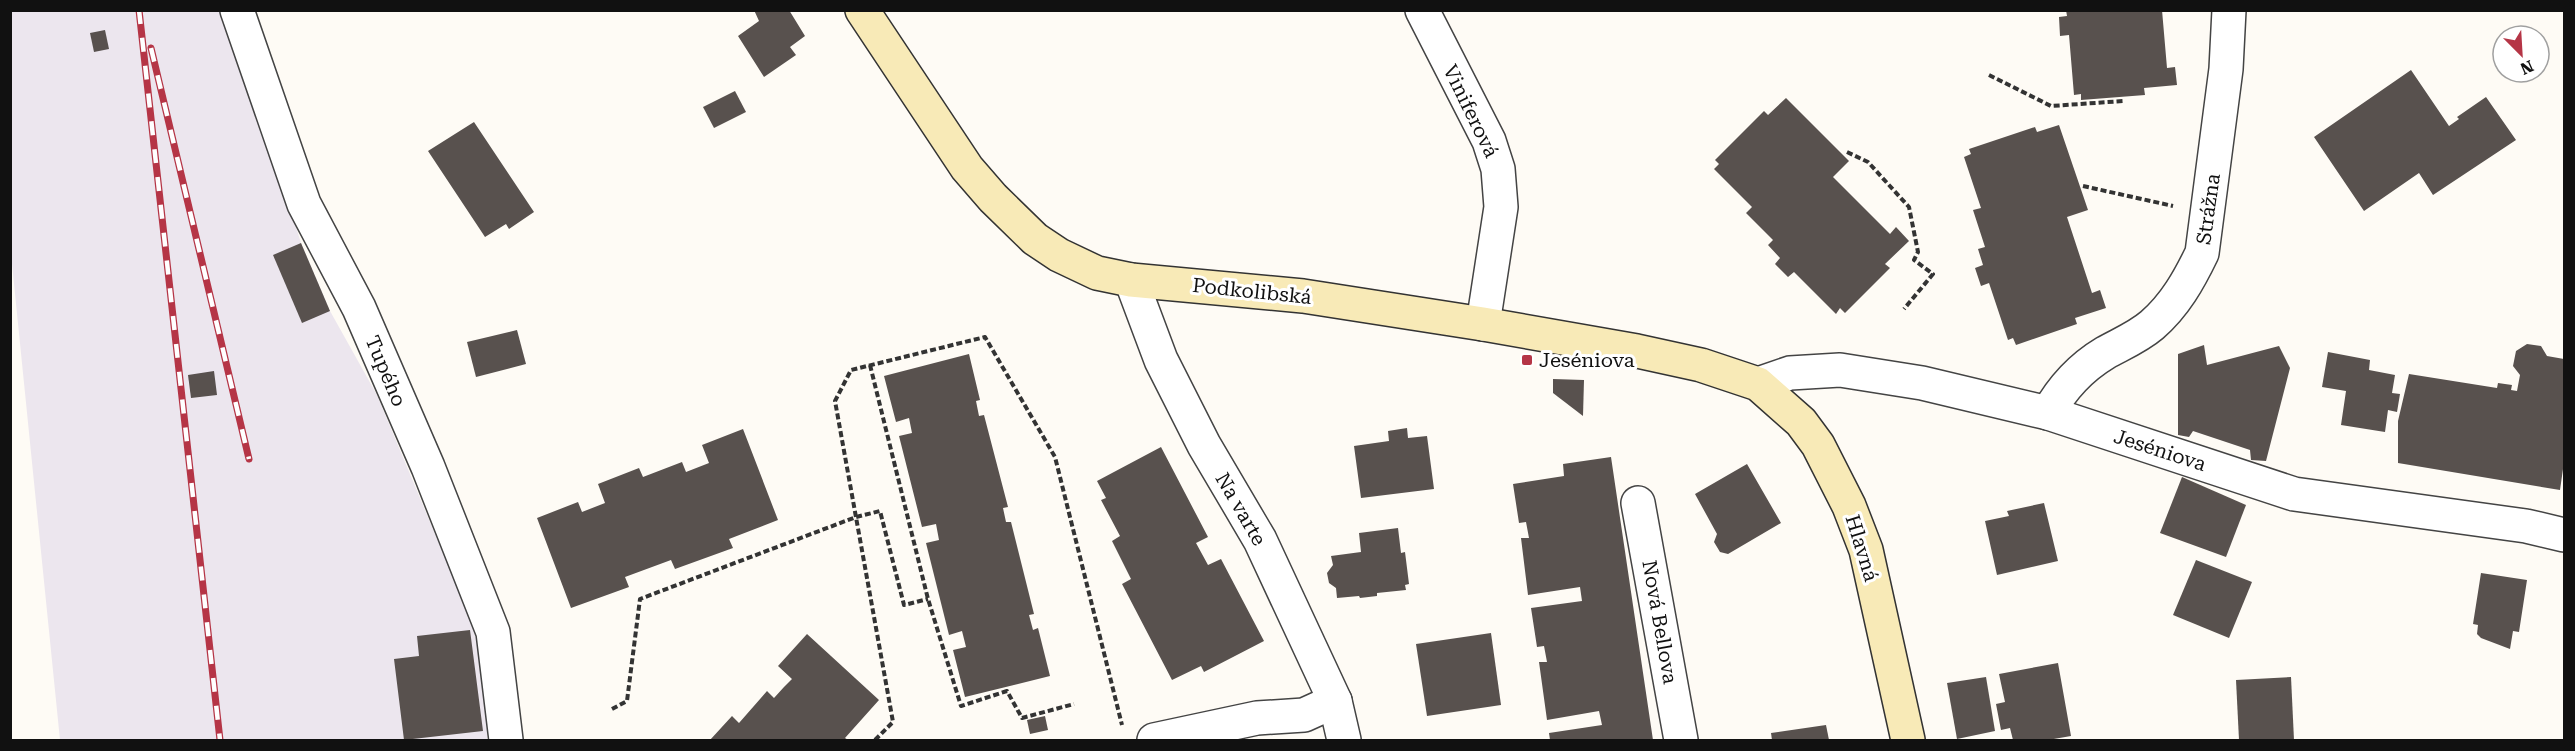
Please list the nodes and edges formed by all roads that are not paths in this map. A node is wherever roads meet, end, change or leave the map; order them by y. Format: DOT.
graph roads {
  1 [pos="237,10"];
  2 [pos="862,10"];
  3 [pos="1422,10"];
  4 [pos="2229,10"];
  5 [pos="1131,280"];
  6 [pos="1483,324"];
  7 [pos="1758,384"];
  8 [pos="2048,412"];
  9 [pos="1638,504"];
  10 [pos="2565,535"];
  11 [pos="1335,701"];
  12 [pos="506,741"];
  13 [pos="1154,741"];
  14 [pos="1344,741"];
  15 [pos="1681,741"];
  16 [pos="1908,741"];
  1 -- 12 [label="street, Tupého"];
  2 -- 5 [label="street, Podkolibská"];
  3 -- 6 [label="street, Viniferová"];
  4 -- 8 [label="street, Strážna"];
  5 -- 6 [label="street, Podkolibská"];
  5 -- 11 [label="street, Na varte"];
  6 -- 7 [label="street, Podkolibská"];
  7 -- 8 [label="street, Jeséniova"];
  7 -- 16 [label="street, Hlavná"];
  8 -- 10 [label="street, Jeséniova"];
  9 -- 15 [label="street, Nová Bellova"];
  11 -- 13 [label="street"];
  11 -- 14 [label="street, Na varte"];
}
